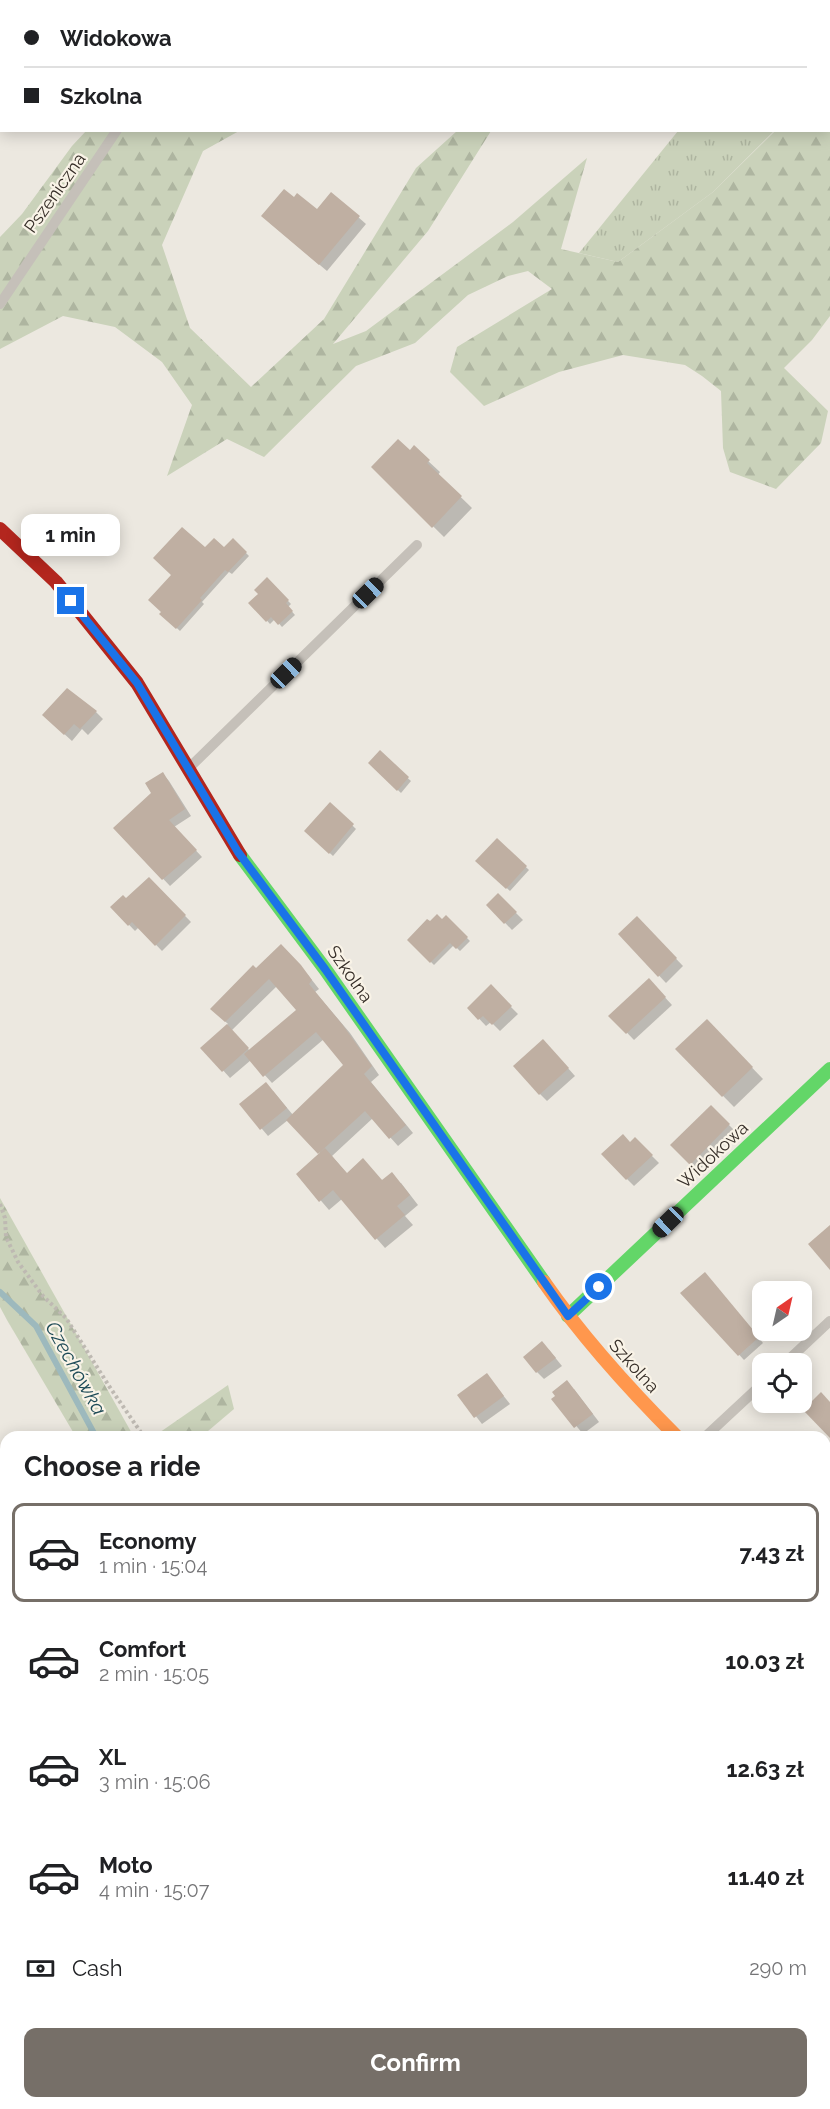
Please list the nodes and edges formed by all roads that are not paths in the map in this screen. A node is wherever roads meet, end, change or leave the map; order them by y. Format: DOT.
graph roads {
  1 [pos="116,132"];
  2 [pos="0,304"];
  3 [pos="0,529"];
  4 [pos="417,545"];
  5 [pos="188,768"];
  6 [pos="830,1070"];
  7 [pos="568,1316"];
  8 [pos="830,1321"];
  9 [pos="796,1353"];
  10 [pos="752,1393"];
  11 [pos="671,1431"];
  12 [pos="711,1431"];
  1 -- 2 [label="lane, Pszeniczna"];
  3 -- 5 [label="street, Szkolna"];
  4 -- 5 [label="lane"];
  5 -- 7 [label="street, Szkolna"];
  6 -- 7 [label="street, Widokowa"];
  7 -- 11 [label="street, Szkolna"];
  8 -- 9 [label="lane"];
  10 -- 12 [label="lane"];
}
